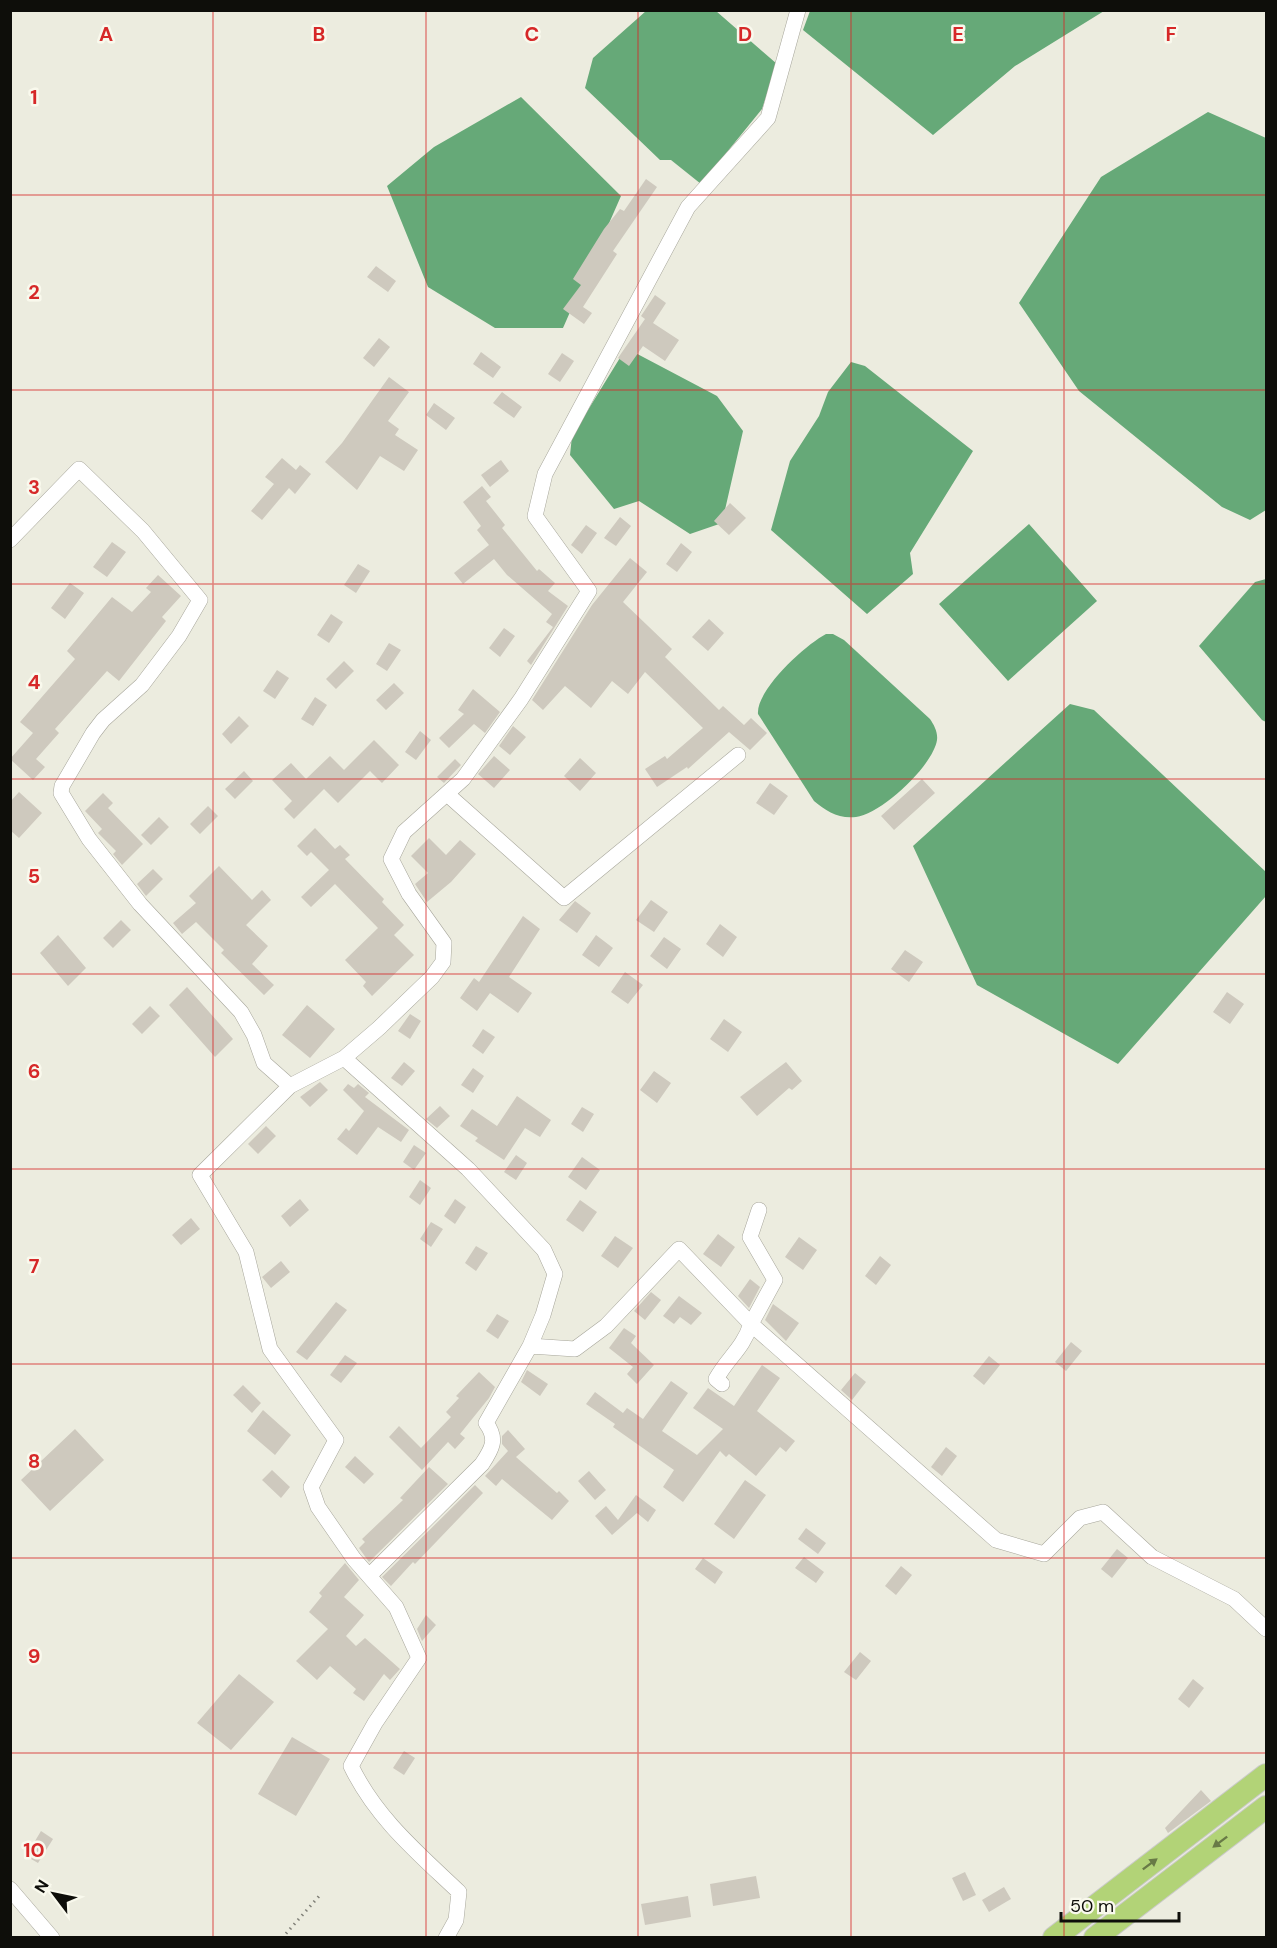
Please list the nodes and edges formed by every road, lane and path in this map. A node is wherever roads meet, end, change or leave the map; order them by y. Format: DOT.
graph roads {
  1 [pos="798,10"];
  2 [pos="10,540"];
  3 [pos="738,755"];
  4 [pos="447,794"];
  5 [pos="344,1058"];
  6 [pos="290,1086"];
  7 [pos="759,1210"];
  8 [pos="751,1324"];
  9 [pos="530,1346"];
  10 [pos="722,1384"];
  11 [pos="369,1576"];
  12 [pos="1266,1629"];
  13 [pos="1266,1774"];
  14 [pos="1266,1807"];
  15 [pos="10,1889"];
  16 [pos="321,1894"];
  17 [pos="52,1938"];
  18 [pos="282,1938"];
  19 [pos="446,1938"];
  20 [pos="1054,1938"];
  21 [pos="1095,1938"];
  1 -- 4 [label="street"];
  2 -- 6 [label="street"];
  3 -- 4 [label="street"];
  4 -- 5 [label="street"];
  5 -- 6 [label="street"];
  5 -- 9 [label="street"];
  6 -- 11 [label="street"];
  7 -- 8 [label="street"];
  8 -- 9 [label="street"];
  8 -- 10 [label="street"];
  8 -- 12 [label="street"];
  9 -- 11 [label="street"];
  11 -- 19 [label="street"];
  20 -- 13 [label="main road, one-way"];
  14 -- 21 [label="main road, one-way"];
  15 -- 17 [label="street"];
  16 -- 18 [label="path"];
}
